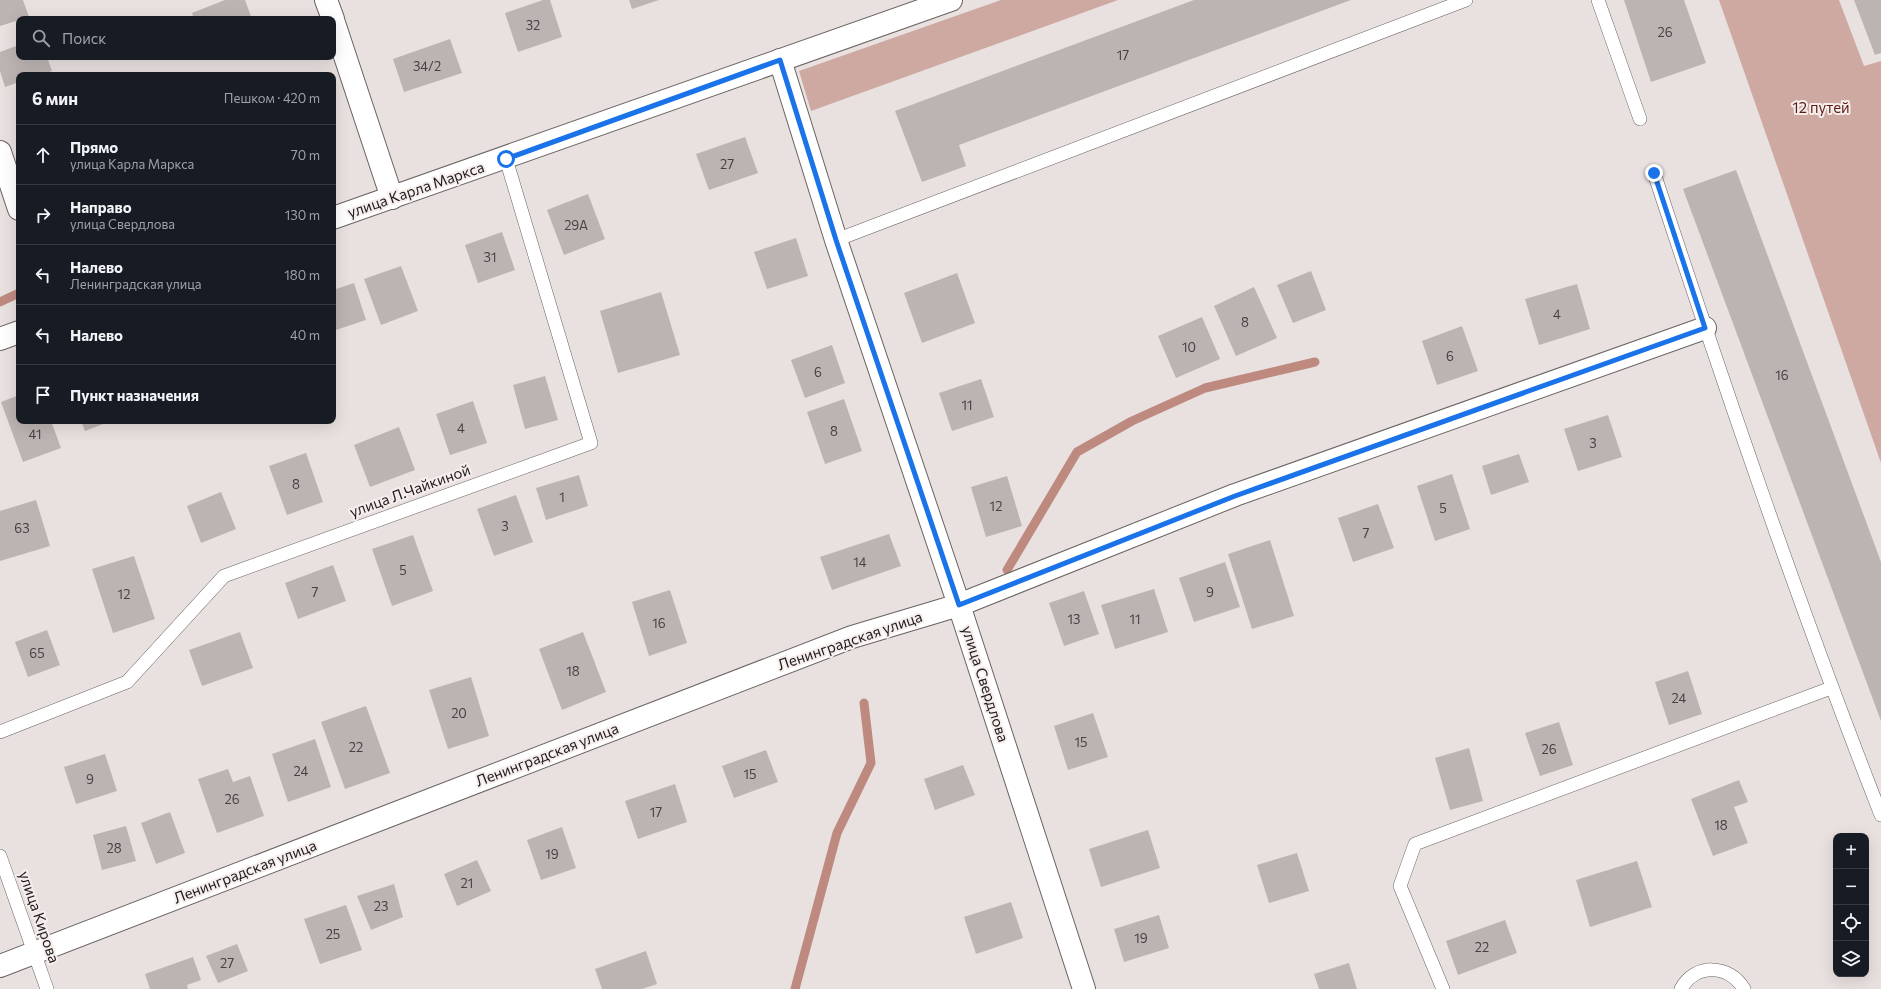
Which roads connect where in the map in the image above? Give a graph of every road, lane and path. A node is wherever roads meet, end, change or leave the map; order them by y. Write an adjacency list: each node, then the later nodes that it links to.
1 (326, 0): 5 (street)
2 (951, 0): 7 (street, улица Карла Маркса)
3 (1466, 0): 15 (lane)
4 (1598, 0): 8 (lane)
5 (332, 16)
6 (336, 28): 12 (street)
7 (780, 60): 10 (street, улица Карла Маркса); 15 (street, улица Свердлова)
8 (1640, 119)
9 (0, 152): 13 (street)
10 (506, 159): 12 (street, улица Карла Маркса); 21 (lane, улица Л.Чайкиной)
11 (1654, 173): 16 (lane)
12 (392, 198): 14 (street, улица Карла Маркса)
13 (16, 200)
14 (336, 217)
15 (836, 240): 19 (street, улица Свердлова)
16 (1705, 328): 19 (street, Ленинградская улица); 20 (lane)
17 (16, 333): 18 (street)
18 (0, 339)
19 (959, 605): 24 (street, Ленинградская улица); 27 (street, улица Свердлова)
20 (1831, 688): 22 (lane); 28 (lane)
21 (0, 732)
22 (1881, 815)
23 (0, 856): 24 (lane, улица Кирова)
24 (34, 954): 25 (street, Ленинградская улица); 26 (lane, улица Кирова)
25 (0, 966)
26 (47, 989)
27 (1084, 989)
28 (1443, 989)
29 (1681, 989): 30 (lane)
30 (1744, 989)

